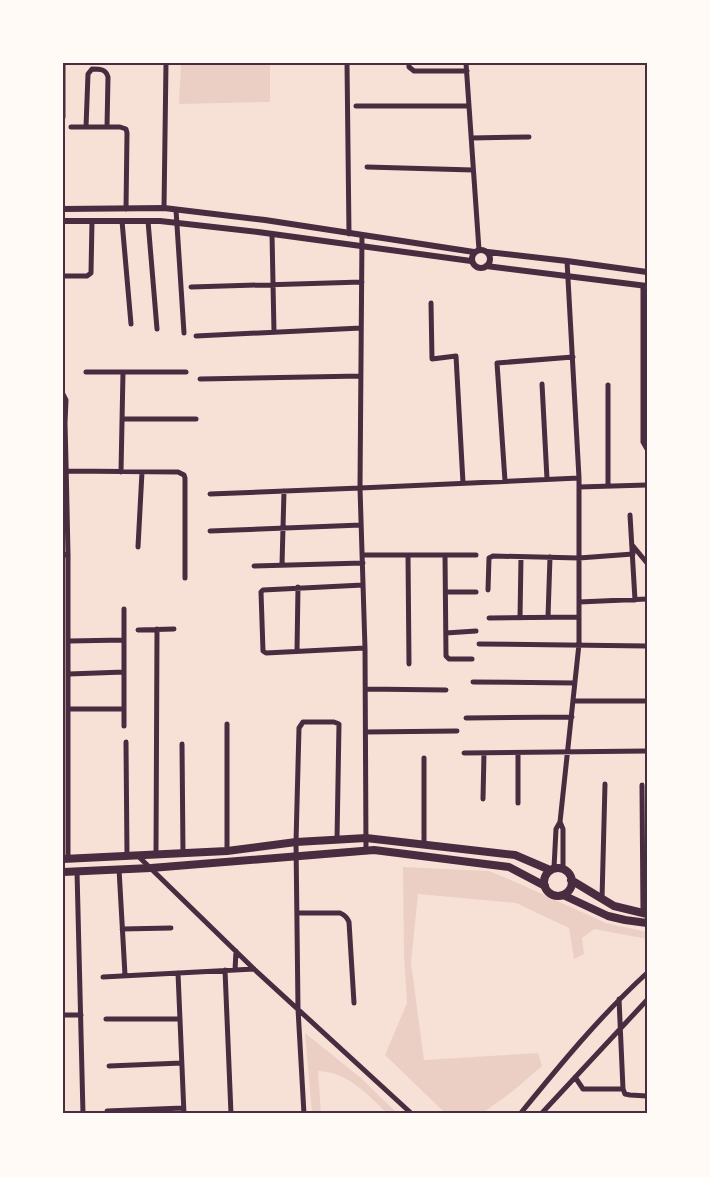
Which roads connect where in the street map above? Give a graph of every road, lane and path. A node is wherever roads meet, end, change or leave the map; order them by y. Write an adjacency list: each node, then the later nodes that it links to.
1 (63, 63): 9 (street)
2 (166, 63): 17 (street)
3 (347, 63): 27 (street)
4 (409, 63): 6 (street)
5 (466, 63): 6 (street)
6 (467, 71): 8 (street)
7 (356, 106): 8 (street)
8 (469, 106): 14 (street)
9 (63, 117)
10 (86, 127): 11 (street); 11 (street); 12 (street)
11 (106, 127): 19 (street)
12 (71, 128)
13 (529, 137): 14 (street)
14 (471, 138): 16 (street)
15 (367, 167): 16 (street)
16 (473, 170): 30 (street)
17 (164, 208): 19 (street); 20 (street)
18 (63, 209): 19 (street)
19 (126, 209)
20 (176, 210): 25 (street); 27 (street)
21 (63, 221): 22 (street)
22 (92, 221): 23 (street); 36 (street)
23 (122, 221): 24 (street); 43 (street)
24 (148, 221): 25 (street); 45 (street)
25 (177, 223): 26 (street); 47 (street)
26 (272, 234): 29 (street); 39 (street)
27 (349, 234): 28 (street)
28 (362, 236): 29 (street); 30 (street)
29 (362, 247): 32 (street); 38 (street)
30 (476, 251): 31 (street); 32 (street)
31 (488, 252): 33 (street); 34 (street)
32 (471, 261): 34 (street)
33 (567, 261): 35 (street); 37 (street)
34 (486, 266): 37 (street)
35 (647, 272)
36 (63, 276)
37 (568, 277): 40 (street); 50 (street)
38 (362, 282): 39 (street); 44 (street)
39 (273, 284): 41 (street); 46 (street)
40 (645, 286): 49 (street)
41 (192, 287)
42 (431, 303): 70 (street)
43 (130, 324)
44 (361, 328): 46 (street); 54 (street)
45 (157, 329)
46 (274, 332): 48 (street)
47 (184, 333)
48 (196, 336)
49 (645, 355): 59 (street)
50 (573, 357): 67 (street); 69 (street)
51 (86, 372): 52 (street)
52 (123, 372): 53 (street); 60 (street)
53 (186, 372)
54 (361, 376): 55 (street); 74 (street)
55 (200, 379)
56 (542, 384): 68 (street)
57 (608, 385): 72 (street)
58 (63, 394): 63 (street)
59 (645, 409): 62 (street)
60 (122, 419): 61 (street); 65 (street)
61 (196, 419)
62 (647, 449)
63 (65, 462): 64 (street)
64 (67, 471): 65 (street); 77 (street)
65 (120, 472): 66 (street)
66 (142, 472): 83 (street); 97 (street)
67 (579, 478): 68 (street); 73 (street)
68 (547, 479): 69 (street)
69 (505, 481): 70 (street)
70 (463, 483): 74 (street)
71 (647, 485): 72 (street)
72 (608, 486): 73 (street)
73 (579, 487): 92 (street)
74 (360, 488): 75 (street); 79 (street)
75 (284, 491): 76 (street); 80 (street)
76 (210, 494)
77 (65, 507): 85 (street)
78 (630, 515): 82 (street)
79 (362, 525): 80 (street); 86 (street)
80 (284, 528): 81 (street); 95 (street)
81 (210, 531)
82 (632, 545): 84 (street); 94 (street)
83 (138, 547)
84 (633, 554): 92 (street); 104 (street)
85 (66, 555): 117 (street)
86 (362, 555): 87 (street); 93 (street)
87 (408, 555): 88 (street); 124 (street)
88 (445, 555): 89 (street); 101 (street)
89 (476, 555)
90 (521, 557): 91 (street); 100 (street); 110 (street)
91 (550, 557): 92 (street); 107 (street)
92 (579, 558): 105 (street)
93 (363, 563): 95 (street); 98 (street)
94 (647, 563)
95 (282, 565): 96 (street)
96 (254, 566)
97 (185, 578)
98 (363, 585): 99 (street); 121 (street)
99 (298, 588): 122 (street); 122 (street)
100 (488, 590)
101 (446, 592): 102 (street); 115 (street)
102 (476, 592)
103 (647, 599): 104 (street)
104 (635, 600): 105 (street)
105 (579, 602): 108 (street)
106 (124, 609): 116 (street)
107 (548, 617): 108 (street); 110 (street)
108 (579, 617): 119 (street)
109 (489, 618): 110 (street)
110 (520, 618)
111 (174, 628): 112 (street)
112 (157, 629): 113 (street); 160 (street)
113 (138, 630)
114 (476, 631): 115 (street)
115 (446, 633): 123 (street)
116 (124, 640): 117 (street); 125 (street)
117 (69, 641): 126 (street)
118 (479, 644): 119 (street)
119 (579, 644): 120 (street); 128 (street)
120 (647, 646)
121 (365, 648): 122 (street); 129 (street)
122 (297, 651)
123 (472, 659)
124 (409, 664)
125 (124, 672): 126 (street); 134 (street)
126 (69, 674): 133 (street)
127 (473, 682): 128 (street)
128 (576, 682): 131 (street)
129 (366, 689): 130 (street); 140 (street)
130 (446, 690)
131 (574, 701): 132 (street); 135 (street)
132 (647, 701)
133 (69, 709): 134 (street); 164 (street)
134 (124, 709): 138 (street)
135 (572, 717): 136 (street); 144 (street)
136 (466, 718)
137 (227, 724): 158 (street)
138 (124, 726)
139 (457, 730): 140 (street)
140 (366, 732): 153 (street)
141 (126, 742): 163 (street)
142 (182, 744): 159 (street)
143 (647, 750): 144 (street)
144 (568, 752): 147 (street); 167 (street)
145 (464, 753): 146 (street)
146 (484, 753): 147 (street); 151 (street)
147 (518, 753): 152 (street)
148 (424, 758): 156 (street)
149 (605, 784): 173 (street)
150 (642, 785): 175 (street)
151 (483, 800)
152 (518, 803)
153 (366, 838): 154 (main road); 156 (main road); 157 (street)
154 (337, 840): 155 (main road); 155 (street)
155 (296, 842): 158 (main road); 162 (street)
156 (424, 844): 167 (main road)
157 (366, 850): 162 (main road); 171 (main road)
158 (227, 851): 159 (main road)
159 (183, 853): 160 (main road)
160 (156, 854): 161 (main road)
161 (138, 855): 163 (main road); 165 (street)
162 (296, 856): 165 (main road); 174 (street)
163 (127, 857): 164 (main road)
164 (66, 859)
165 (151, 868): 166 (main road); 179 (street)
166 (119, 869): 168 (main road); 178 (street)
167 (556, 869): 170 (main road); 171 (main road)
168 (77, 871): 169 (main road); 192 (street)
169 (63, 872)
170 (572, 880): 172 (main road); 173 (main road)
171 (545, 886): 172 (main road)
172 (563, 895): 176 (main road)
173 (602, 899): 175 (main road)
174 (297, 913): 189 (street); 190 (street)
175 (645, 914)
176 (647, 924)
177 (171, 928): 178 (street)
178 (122, 929): 185 (street)
179 (236, 951): 180 (street); 182 (street)
180 (254, 969): 182 (street); 190 (street)
181 (225, 970): 182 (street); 183 (street); 204 (street)
182 (235, 970)
183 (178, 973): 185 (street); 194 (street)
184 (647, 974): 187 (street)
185 (125, 975): 186 (street)
186 (103, 977)
187 (619, 999): 195 (street); 207 (street)
188 (647, 1000): 195 (street)
189 (354, 1003)
190 (298, 1009): 205 (street); 206 (street)
191 (63, 1015): 192 (street)
192 (81, 1015): 203 (street)
193 (106, 1019): 194 (street)
194 (180, 1019): 196 (street)
195 (620, 1028): 198 (street); 199 (street)
196 (182, 1063): 197 (street); 202 (street)
197 (109, 1066)
198 (575, 1077): 199 (street); 208 (street)
199 (623, 1089): 200 (street)
200 (647, 1096)
201 (107, 1111): 202 (street)
202 (184, 1111)
203 (83, 1114)
204 (231, 1114)
205 (304, 1114)
206 (412, 1114)
207 (520, 1114)
208 (541, 1114)

